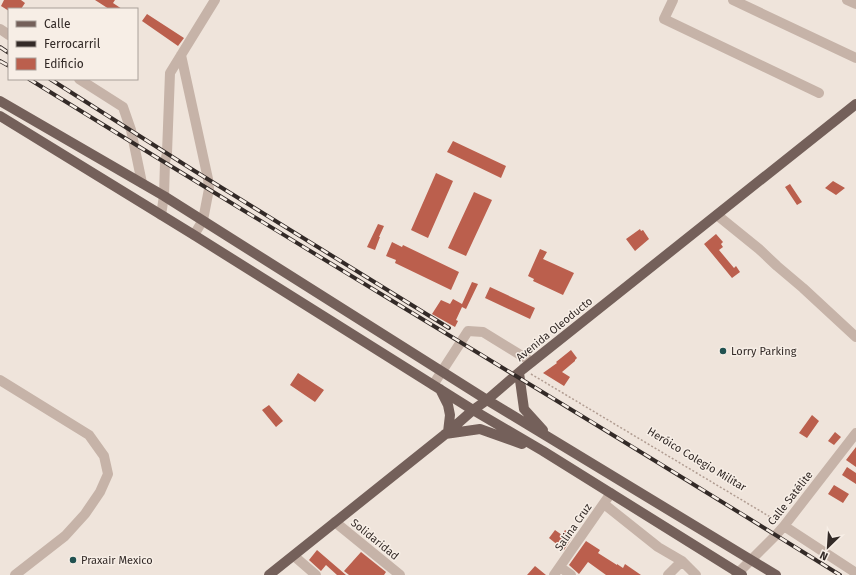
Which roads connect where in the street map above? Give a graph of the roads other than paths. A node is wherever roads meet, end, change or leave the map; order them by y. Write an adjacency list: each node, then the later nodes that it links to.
1 (215, 0): 6 (street)
2 (673, 0): 9 (street)
3 (734, 0): 7 (street)
4 (847, 0): 5 (street)
5 (856, 4)
6 (181, 55): 14 (street); 17 (street)
7 (856, 58)
8 (81, 80): 13 (street)
9 (819, 93)
10 (0, 101): 13 (main road)
11 (854, 108): 16 (main road, Avenida Oleoducto)
12 (0, 116): 15 (main road)
13 (142, 184): 14 (main road)
14 (164, 196): 15 (street); 17 (main road)
15 (161, 215): 18 (main road)
16 (717, 215): 19 (street); 20 (main road, Avenida Oleoducto)
17 (203, 220): 18 (street); 22 (main road)
18 (194, 235): 24 (main road)
19 (856, 337)
20 (532, 362): 21 (main road, Avenida Oleoducto); 22 (street)
21 (521, 371): 25 (main road, Avenida Oleoducto); 29 (main road)
22 (442, 372): 24 (street); 25 (main road)
23 (0, 380): 43 (street)
24 (437, 387): 26 (main road); 27 (main road)
25 (487, 400): 26 (main road, Avenida Oleoducto); 29 (main road)
26 (473, 410): 27 (main road, Avenida Oleoducto); 30 (main road)
27 (446, 433): 30 (main road); 35 (main road, Avenida Oleoducto)
28 (856, 433): 36 (street, Calle Satélite)
29 (551, 439): 31 (main road)
30 (543, 451): 32 (main road)
31 (589, 461): 32 (main road); 38 (main road)
32 (580, 474): 33 (main road)
33 (611, 493): 34 (street, Salina Cruz); 42 (main road)
34 (604, 504): 39 (street); 40 (street, Salina Cruz)
35 (336, 522): 37 (main road, Avenida Oleoducto); 46 (street, Solidaridad)
36 (784, 526): 38 (street, Calle Satélite); 41 (street)
37 (294, 556): 44 (main road, Avenida Oleoducto); 45 (street)
38 (751, 559): 42 (street, Calle Satélite); 50 (main road)
39 (682, 561): 48 (street); 49 (street)
40 (557, 571): 47 (street)
41 (856, 573)
42 (738, 574)
43 (15, 575)
44 (270, 575)
45 (316, 575)
46 (400, 575)
47 (571, 575)
48 (668, 575)
49 (696, 575)
50 (776, 575)

